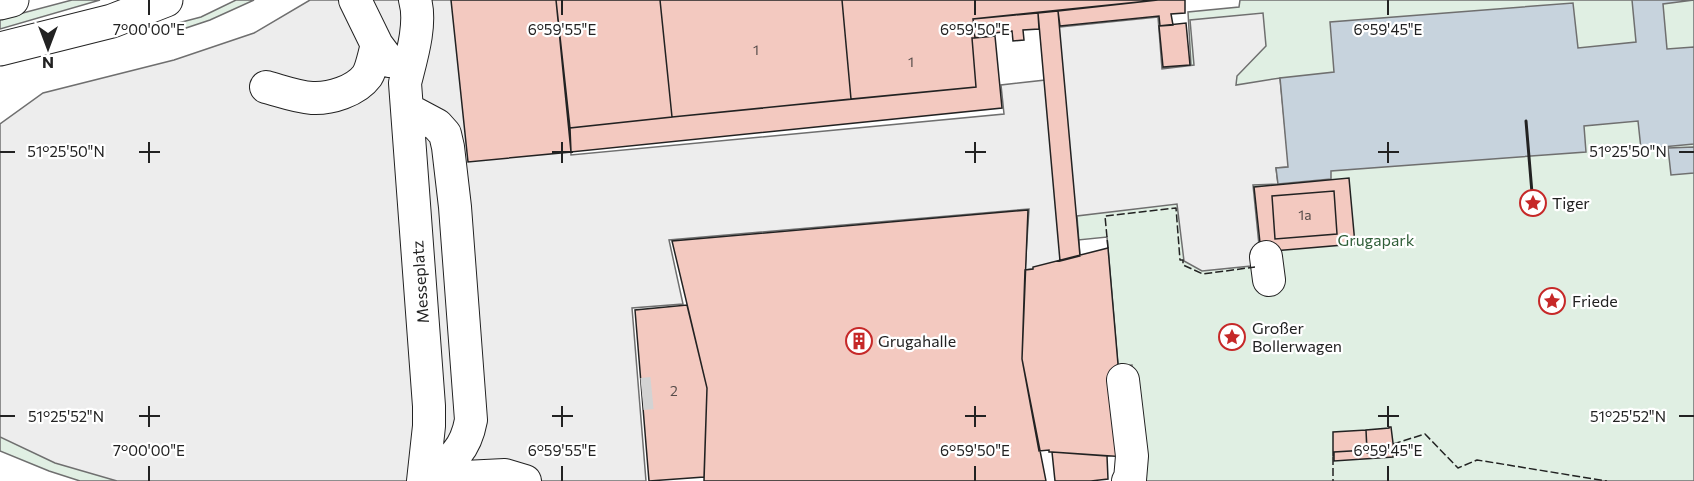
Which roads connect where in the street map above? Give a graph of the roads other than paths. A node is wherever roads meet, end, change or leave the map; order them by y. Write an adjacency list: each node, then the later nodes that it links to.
1 (12, 0): 5 (main road)
2 (166, 0): 7 (main road)
3 (355, 0): 6 (street)
4 (415, 0): 9 (street, Messeplatz)
5 (0, 3)
6 (377, 45): 8 (street); 9 (street)
7 (0, 49)
8 (266, 87)
9 (412, 103): 11 (street, Messeplatz); 11 (street)
10 (1123, 380): 13 (street)
11 (432, 474): 12 (street)
12 (525, 481)
13 (1128, 481)

